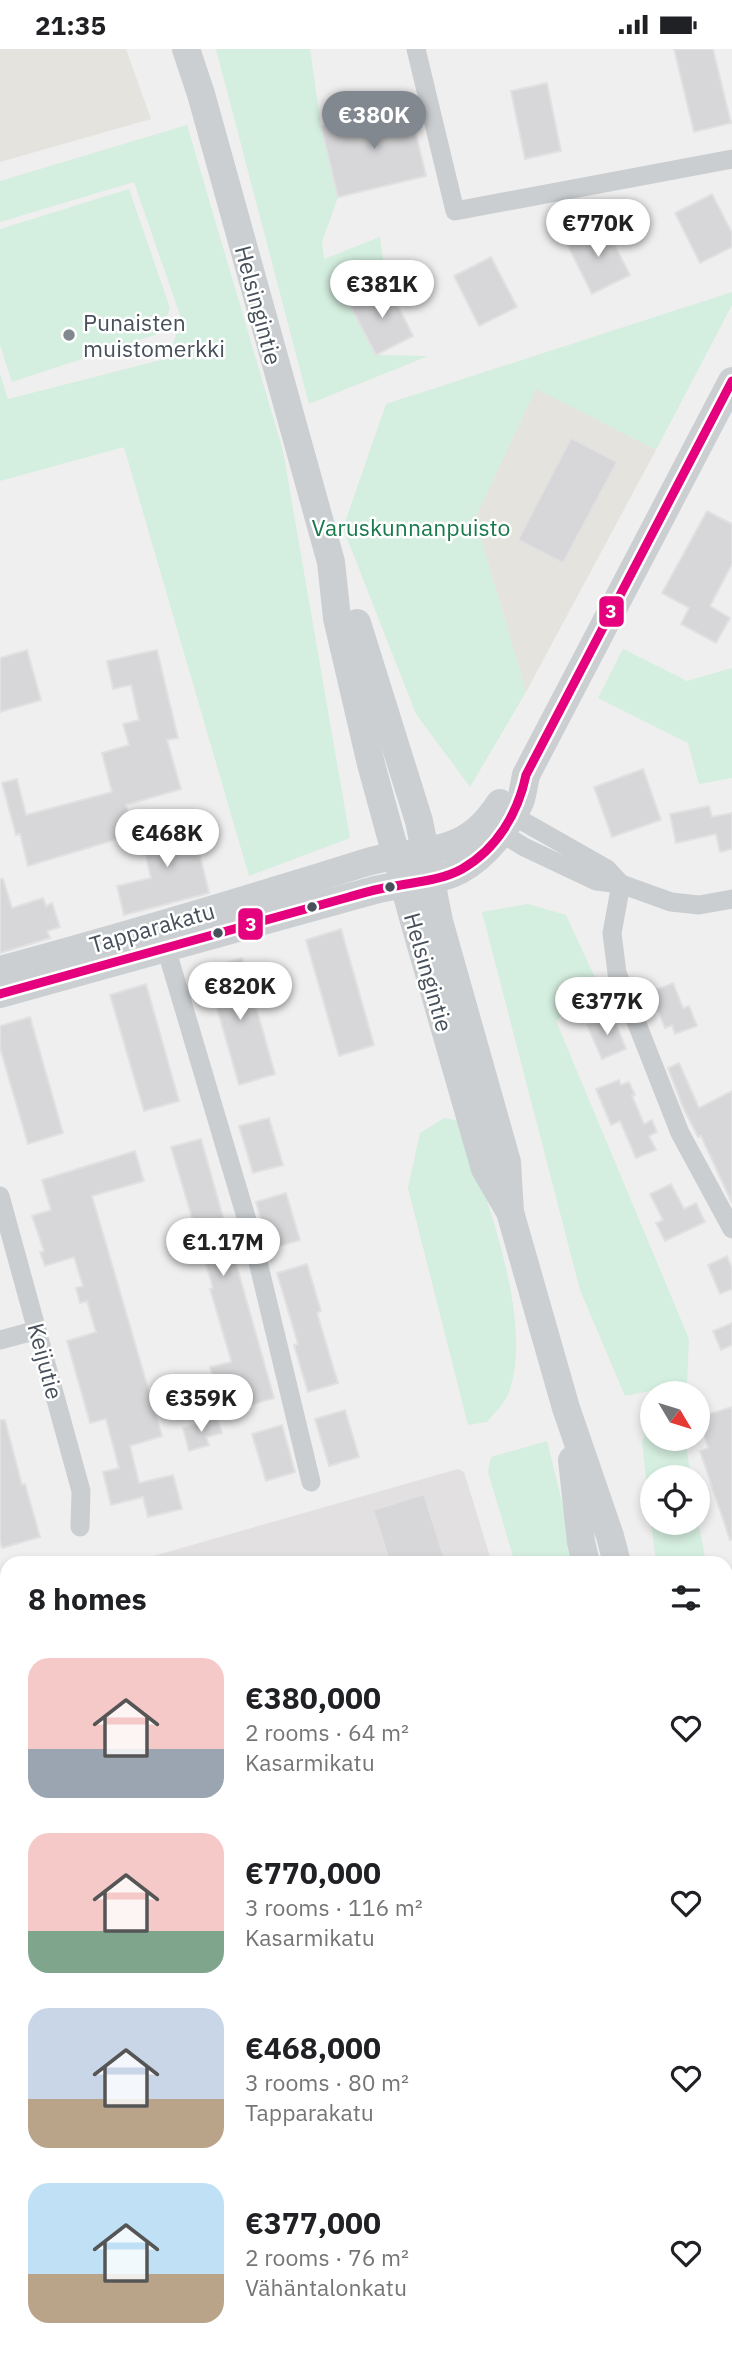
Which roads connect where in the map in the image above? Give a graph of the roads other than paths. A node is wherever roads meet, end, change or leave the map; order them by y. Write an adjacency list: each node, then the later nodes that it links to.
1 (186, 49): 5 (main road, Helsingintie)
2 (416, 49): 3 (street)
3 (732, 159)
4 (732, 381): 6 (main road)
5 (331, 562): 7 (main road, Helsingintie); 8 (main road, Helsingintie)
6 (501, 820): 7 (main road, Tapparakatu); 9 (main road, Tapparakatu); 10 (street)
7 (425, 852): 8 (main road, Tapparakatu); 9 (main road, Helsingintie)
8 (396, 854): 9 (main road, Helsingintie); 12 (main road, Tapparakatu)
9 (417, 881): 12 (main road, Tapparakatu); 19 (main road, Helsingintie)
10 (621, 884): 11 (street); 16 (street)
11 (732, 899)
12 (162, 937): 13 (main road, Tapparakatu); 14 (main road, Tapparakatu); 20 (street)
13 (0, 970)
14 (0, 994)
15 (0, 1196): 17 (street, Keijutie)
16 (732, 1229)
17 (37, 1330): 18 (street); 21 (street, Keijutie)
18 (0, 1340)
19 (566, 1408): 22 (main road, Helsingintie); 23 (main road, Helsingintie)
20 (311, 1482)
21 (80, 1527)
22 (584, 1556)
23 (615, 1556)

